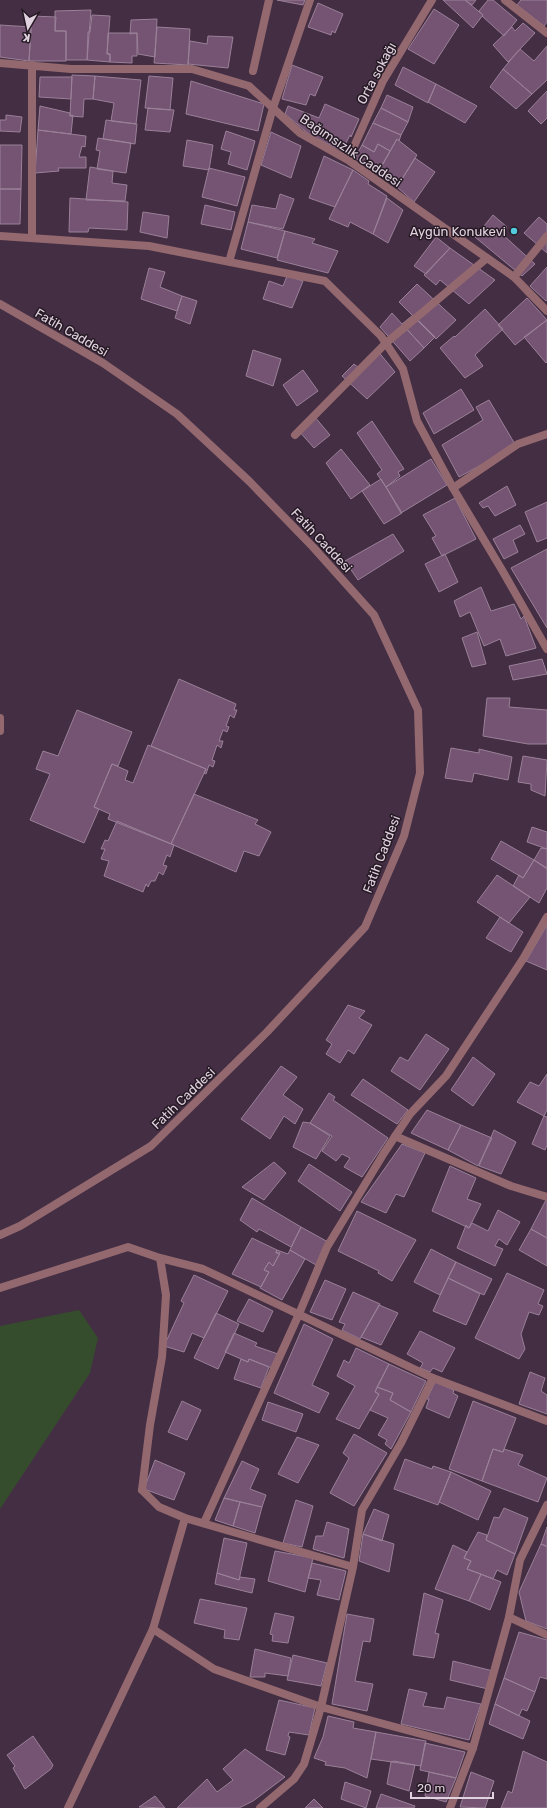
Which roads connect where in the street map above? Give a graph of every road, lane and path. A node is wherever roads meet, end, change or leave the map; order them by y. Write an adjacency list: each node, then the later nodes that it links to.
1 (269, 0): 8 (street)
2 (310, 0): 9 (street)
3 (432, 0): 10 (street, Orta sokağı)
4 (505, 0): 5 (street)
5 (547, 33)
6 (0, 63): 7 (street, Bağımsızlık Caddesi)
7 (32, 65): 9 (street, Bağımsızlık Caddesi); 13 (street)
8 (253, 71)
9 (273, 108): 10 (street, Bağımsızlık Caddesi); 15 (street)
10 (348, 160): 14 (street, Bağımsızlık Caddesi)
11 (0, 236): 13 (street)
12 (547, 236): 16 (street)
13 (32, 238): 15 (street)
14 (487, 258): 16 (street, Bağımsızlık Caddesi); 19 (street)
15 (229, 262): 19 (street)
16 (514, 277): 18 (street, Bağımsızlık Caddesi)
17 (0, 304): 29 (street, Fatih Caddesi)
18 (547, 311)
19 (386, 343): 20 (street); 22 (street)
20 (295, 434)
21 (547, 434): 22 (street)
22 (453, 488): 23 (street)
23 (547, 649)
24 (0, 718): 25 (street)
25 (0, 731)
26 (547, 917): 27 (street)
27 (395, 1136): 28 (street); 32 (street)
28 (547, 1197)
29 (0, 1235)
30 (160, 1258): 31 (street); 32 (street); 36 (street)
31 (0, 1288)
32 (299, 1314): 33 (street); 37 (street)
33 (433, 1378): 34 (street); 38 (street)
34 (547, 1421)
35 (547, 1505): 39 (street)
36 (185, 1518): 37 (street); 40 (street)
37 (204, 1523): 38 (street)
38 (353, 1567): 42 (street)
39 (509, 1617): 41 (street); 43 (street)
40 (153, 1629): 42 (street); 44 (street)
41 (547, 1635)
42 (321, 1707): 43 (street); 45 (street)
43 (473, 1748): 46 (street)
44 (68, 1808)
45 (260, 1808)
46 (450, 1808)

